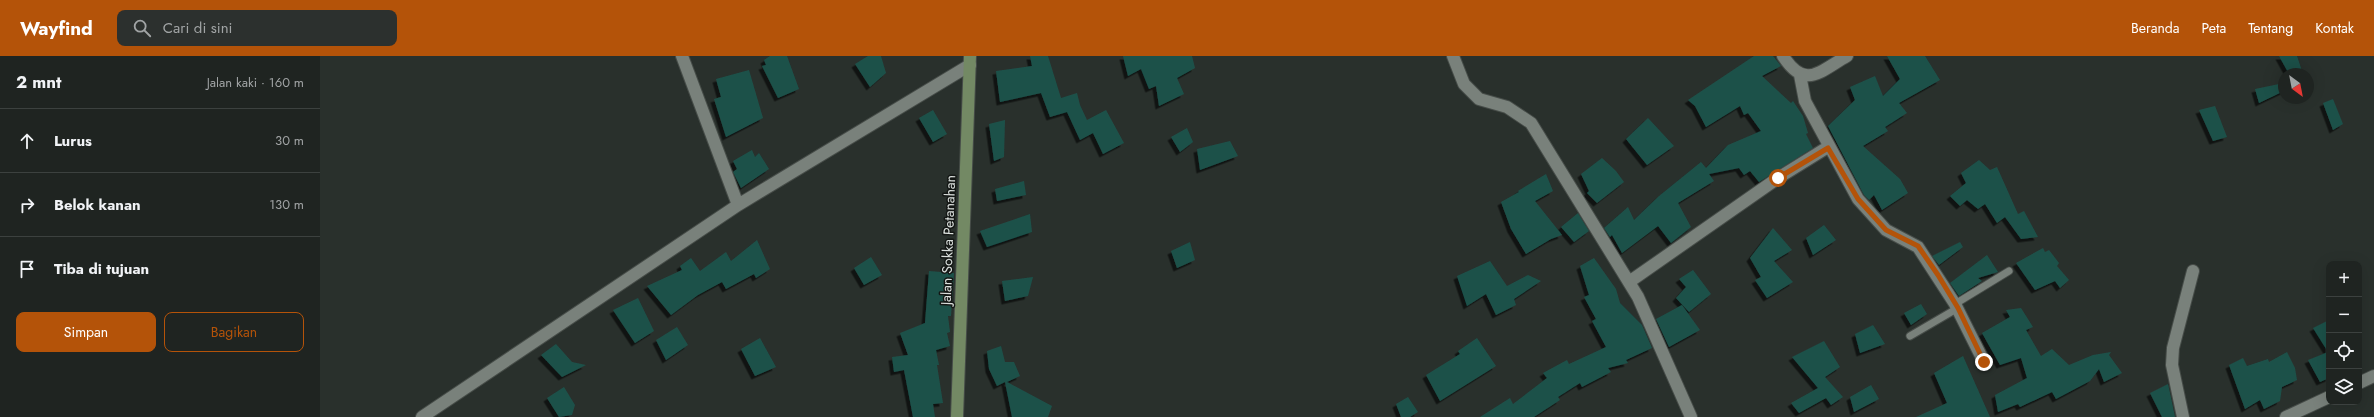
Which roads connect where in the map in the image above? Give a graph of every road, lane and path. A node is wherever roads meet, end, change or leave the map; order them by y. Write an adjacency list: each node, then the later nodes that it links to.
1 (682, 56): 8 (street)
2 (1453, 56): 11 (street)
3 (1783, 56): 6 (street)
4 (1847, 56): 6 (street)
5 (970, 60): 8 (street); 19 (main road, Jalan Sokka Petanahan)
6 (1800, 75): 7 (street)
7 (1828, 148): 11 (street); 12 (street)
8 (738, 205): 18 (street)
9 (2010, 271): 12 (lane)
10 (2193, 271): 21 (street)
11 (1629, 282): 20 (street)
12 (1956, 306): 13 (lane); 14 (street)
13 (1910, 336)
14 (1984, 362)
15 (2374, 376): 16 (street)
16 (2362, 382)
17 (2326, 398): 22 (street)
18 (422, 417)
19 (957, 417)
20 (1691, 417)
21 (2183, 417)
22 (2286, 417)

